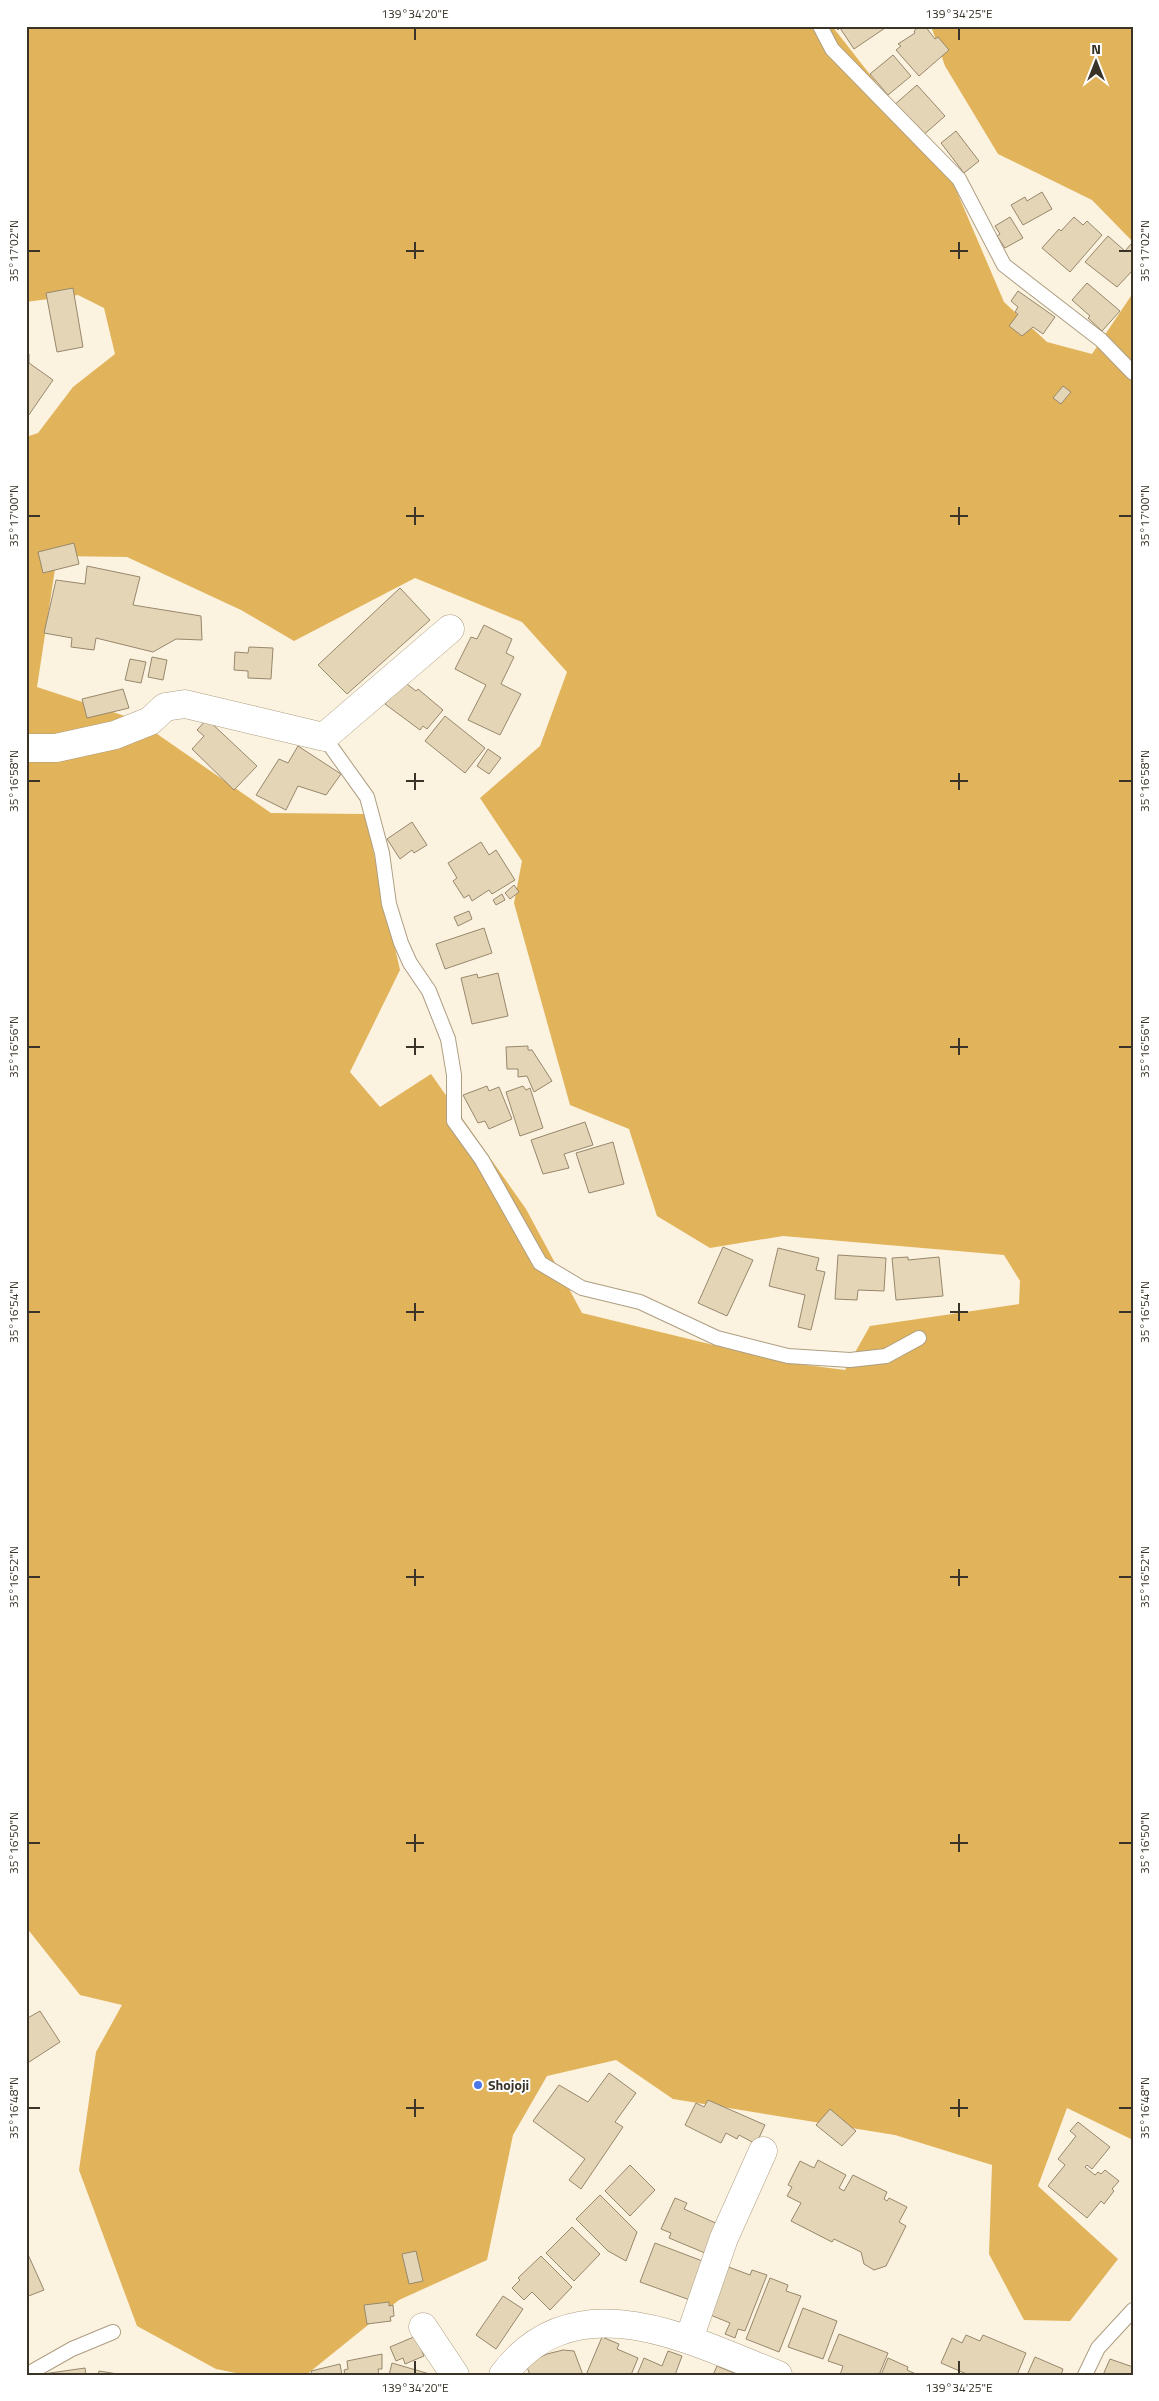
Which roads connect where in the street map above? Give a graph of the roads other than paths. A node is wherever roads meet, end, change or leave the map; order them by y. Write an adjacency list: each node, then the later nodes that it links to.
1 (820, 26): 2 (lane)
2 (1133, 373)
3 (450, 629): 4 (street)
4 (324, 737): 5 (street); 6 (lane)
5 (26, 748)
6 (919, 1338)
7 (763, 2151): 11 (street)
8 (1133, 2310): 16 (lane)
9 (423, 2327): 13 (street)
10 (113, 2332): 12 (lane)
11 (689, 2339): 14 (street); 15 (street)
12 (26, 2375)
13 (455, 2375)
14 (503, 2375)
15 (778, 2375)
16 (1085, 2375)

